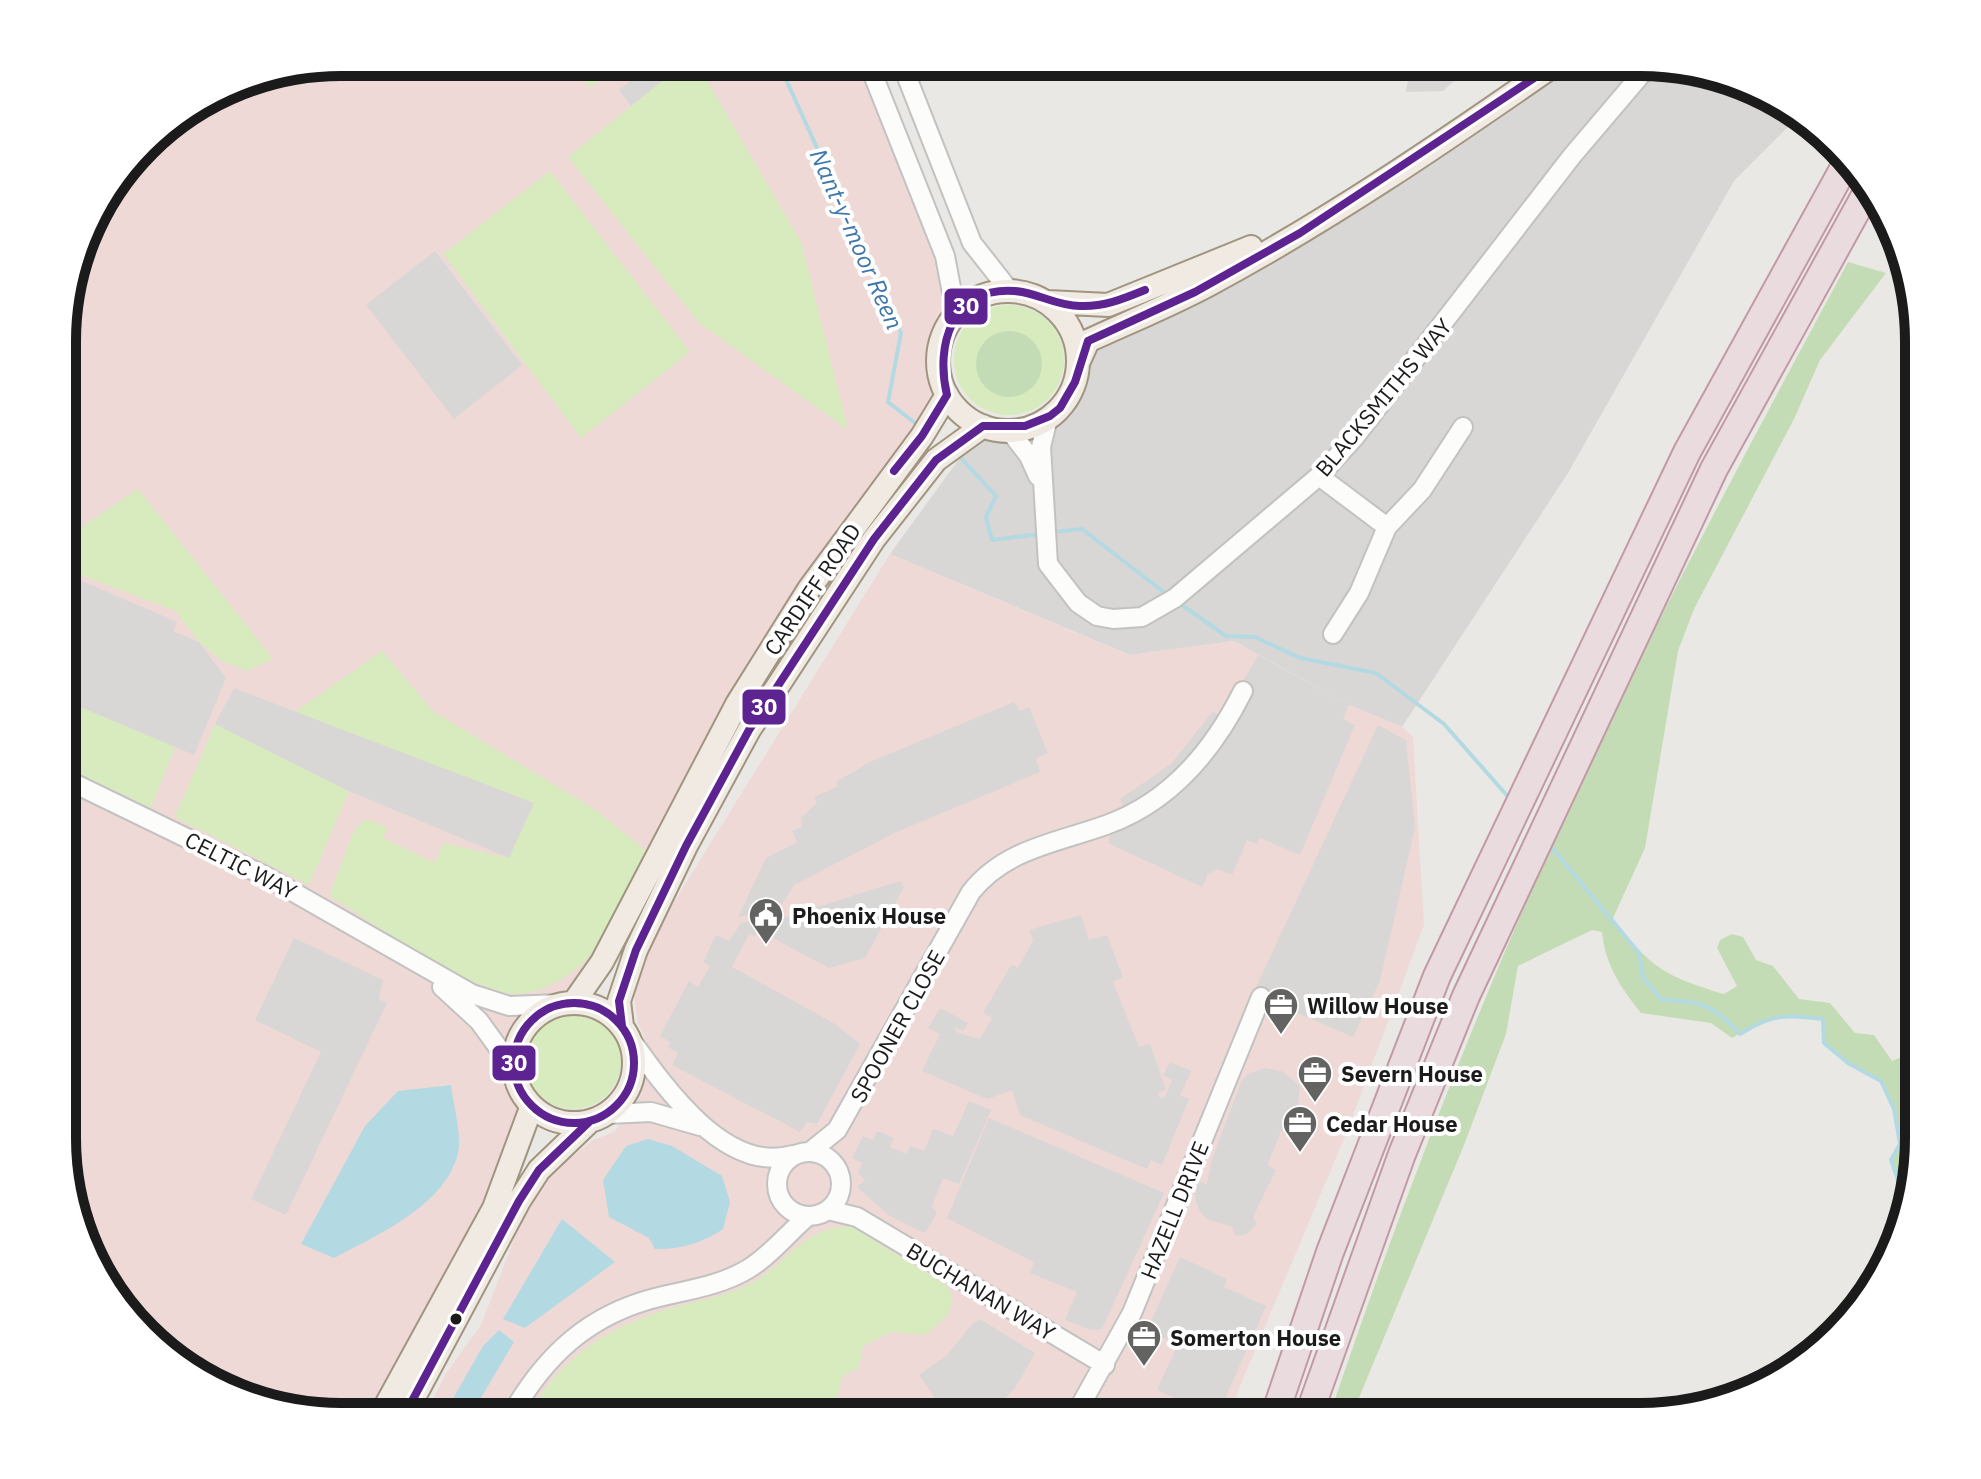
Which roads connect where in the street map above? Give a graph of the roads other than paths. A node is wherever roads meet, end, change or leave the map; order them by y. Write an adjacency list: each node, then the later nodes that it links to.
1 (874, 76): 10 (street)
2 (907, 76): 8 (street)
3 (1537, 77): 7 (main road)
4 (1639, 77): 17 (street, BLACKSMITHS WAY)
5 (1842, 171): 47 (highway)
6 (1863, 199): 48 (highway)
7 (1316, 222): 9 (main road); 11 (main road)
8 (1009, 290): 9 (main road); 10 (main road)
9 (1048, 302): 11 (main road)
10 (956, 314): 12 (main road)
11 (1079, 361): 13 (main road)
12 (947, 395): 14 (main road); 25 (main road, CARDIFF ROAD)
13 (1048, 418): 16 (main road); 18 (street, BLACKSMITHS WAY)
14 (983, 426): 16 (main road); 26 (main road, CARDIFF ROAD)
15 (1463, 427): 19 (street)
16 (1010, 431): 18 (street, BLACKSMITHS WAY)
17 (1319, 476): 18 (street, BLACKSMITHS WAY); 19 (street)
18 (1043, 486)
19 (1387, 527): 20 (street)
20 (1333, 634)
21 (1243, 691): 31 (street, SPOONER CLOSE)
22 (77, 785): 23 (street, CELTIC WAY)
23 (412, 962): 25 (street, CELTIC WAY); 27 (street, CELTIC WAY)
24 (1261, 997): 42 (street, HAZELL DRIVE)
25 (567, 1003): 26 (main road); 27 (main road, CARDIFF ROAD)
26 (625, 1031): 29 (main road, CARDIFF ROAD); 30 (street)
27 (513, 1068): 28 (main road)
28 (531, 1108): 29 (main road); 43 (main road)
29 (598, 1118): 30 (street); 44 (main road, CARDIFF ROAD)
30 (703, 1126): 33 (street)
31 (837, 1130): 32 (street, SPOONER CLOSE); 34 (street, SPOONER CLOSE)
32 (802, 1153): 33 (street); 34 (street); 35 (street)
33 (755, 1158): 35 (street)
34 (833, 1162): 36 (street)
35 (776, 1181): 37 (street)
36 (842, 1181): 38 (street); 40 (street)
37 (785, 1206): 39 (street); 41 (street)
38 (828, 1210): 39 (street); 40 (street, BUCHANAN WAY)
39 (808, 1216): 41 (street)
40 (857, 1217): 42 (street, BUCHANAN WAY)
41 (772, 1249): 45 (street)
42 (1105, 1365): 46 (street, HAZELL DRIVE)
43 (388, 1402)
44 (411, 1402)
45 (519, 1402)
46 (1083, 1403)
47 (1279, 1403)
48 (1313, 1403)

